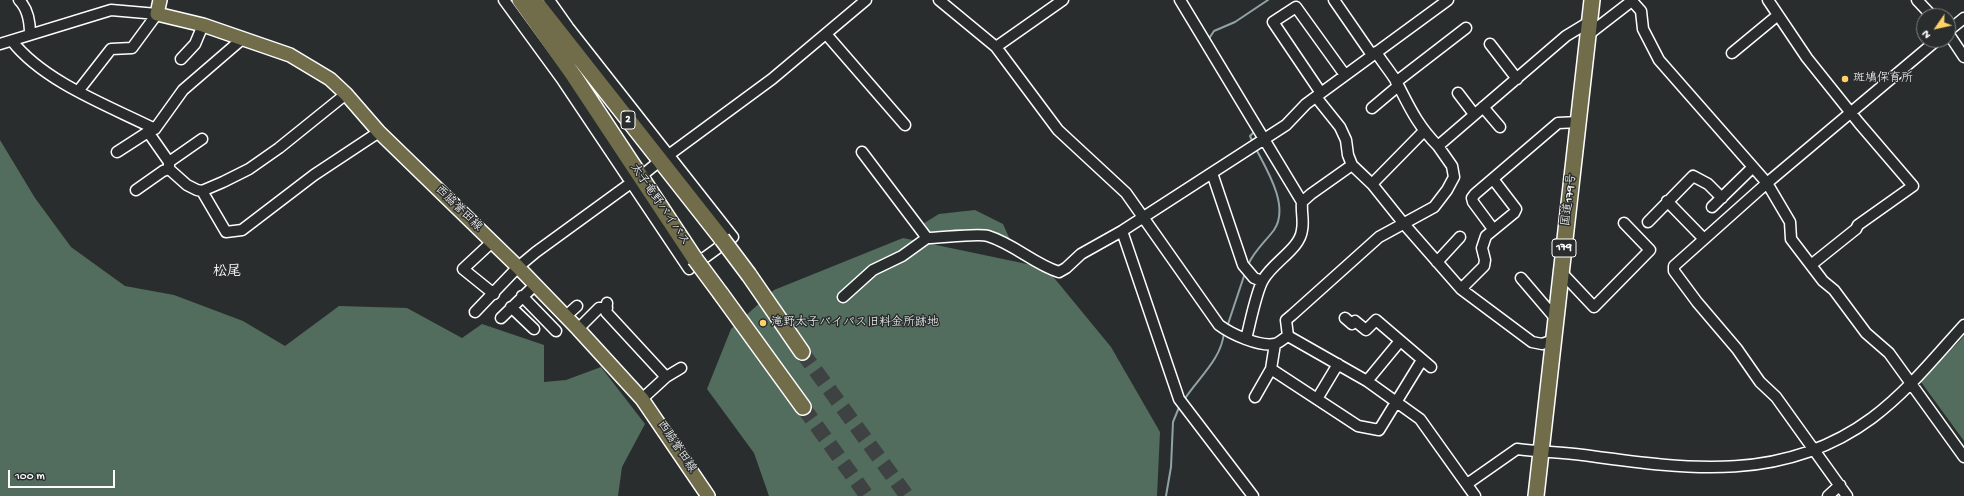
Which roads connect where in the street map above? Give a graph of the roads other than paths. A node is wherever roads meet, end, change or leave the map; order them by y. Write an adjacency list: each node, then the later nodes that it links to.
1 (19, 0): 26 (street)
2 (160, 0): 19 (main road)
3 (504, 0): 70 (street)
4 (511, 0): 40 (highway)
5 (520, 0): 40 (highway, 太子竜野バイパス / 2)
6 (534, 0): 115 (highway, 太子竜野バイパス / 2, bridge)
7 (549, 0): 62 (street)
8 (866, 0): 27 (street)
9 (940, 0): 33 (street)
10 (1063, 0): 33 (street)
11 (1180, 0): 58 (street)
12 (1334, 0): 36 (street)
13 (1448, 0): 36 (street)
14 (1592, 0): 25 (highway, 国道179号 / 179)
15 (1632, 0): 25 (street); 66 (street)
16 (1768, 0): 20 (street)
17 (1917, 0): 18 (street)
18 (1924, 8)
19 (157, 14): 22 (main road, 西脇誉田線); 26 (street); 43 (street)
20 (1778, 15): 35 (street); 49 (street)
21 (1964, 18): 23 (street)
22 (203, 25): 28 (main road, 西脇誉田線); 38 (street)
23 (1956, 25)
24 (1466, 28): 42 (street)
25 (1589, 28): 41 (street); 51 (highway, 国道179号 / 179)
26 (30, 34): 29 (street)
27 (826, 34): 52 (street); 62 (street)
28 (241, 40): 45 (main road, 西脇誉田線); 54 (street)
29 (12, 41): 30 (street); 43 (street)
30 (0, 44)
31 (1490, 44): 41 (street)
32 (1956, 44): 37 (street)
33 (996, 47): 79 (street)
34 (1928, 48): 49 (street)
35 (1732, 53)
36 (1374, 54): 39 (street); 42 (street)
37 (1964, 57)
38 (181, 59)
39 (1345, 75): 46 (street); 46 (street)
40 (574, 76): 128 (highway, 太子竜野バイパス / 2, bridge)
41 (1517, 79): 47 (street)
42 (1397, 84): 48 (street); 56 (street)
43 (79, 90): 54 (street)
44 (1458, 93): 50 (street)
45 (346, 94): 55 (main road, 西脇誉田線); 74 (street)
46 (1319, 95): 58 (street); 65 (street)
47 (1483, 107): 50 (street); 53 (street)
48 (1372, 108)
49 (1851, 113): 71 (street); 90 (street)
50 (1474, 114): 59 (street)
51 (1579, 122): 69 (street); 92 (highway, 国道179号 / 179)
52 (904, 125)
53 (1500, 127)
54 (152, 130): 60 (street); 64 (street)
55 (379, 132): 74 (street); 88 (main road, 西脇誉田線)
56 (1424, 132): 59 (street); 72 (street)
57 (202, 138): 64 (street)
58 (1264, 139): 68 (street); 77 (street)
59 (1438, 146): 82 (street)
60 (117, 152)
61 (862, 152): 85 (street)
62 (667, 156): 70 (street)
63 (656, 164): 67 (street)
64 (169, 165): 73 (street); 74 (street)
65 (1352, 165): 72 (street); 77 (street)
66 (1753, 167): 71 (street); 75 (street)
67 (645, 173)
68 (1212, 173): 79 (street); 94 (street)
69 (1492, 179): 83 (street); 83 (street)
70 (633, 182): 91 (street)
71 (1767, 183): 87 (street); 90 (street)
72 (1372, 184): 82 (street)
73 (136, 190)
74 (202, 191)
75 (1722, 198): 76 (street); 78 (street)
76 (1667, 201): 80 (street); 87 (street)
77 (1302, 202): 94 (street)
78 (1712, 206)
79 (1143, 217): 84 (street); 111 (street)
80 (1648, 222)
81 (1624, 223): 92 (street)
82 (1404, 224): 89 (street); 110 (street)
83 (1493, 229): 96 (street)
84 (1122, 231): 85 (street); 135 (street)
85 (927, 238): 99 (street)
86 (1460, 238): 89 (street)
87 (1704, 239): 129 (street)
88 (492, 242): 91 (main road, 西脇誉田線); 97 (street)
89 (1437, 262): 96 (street)
90 (1810, 265): 123 (street)
91 (518, 267): 95 (main road, 西脇誉田線); 97 (street)
92 (1561, 272): 106 (highway, 国道179号 / 179)
93 (1520, 278): 106 (street)
94 (1262, 281): 111 (street)
95 (535, 285): 98 (street); 103 (main road, 西脇誉田線)
96 (1461, 288): 112 (street)
97 (494, 294): 102 (street)
98 (522, 296): 101 (street); 103 (street)
99 (843, 297)
100 (577, 306): 103 (street)
101 (511, 307): 104 (street); 108 (street)
102 (476, 312)
103 (567, 317): 109 (main road, 西脇誉田線)
104 (501, 318)
105 (1345, 318): 113 (street)
106 (1556, 319): 112 (highway, 国道179号 / 179)
107 (1964, 325): 123 (street)
108 (534, 329)
109 (578, 329): 121 (street); 125 (main road, 西脇誉田線)
110 (1288, 336): 114 (street); 117 (street)
111 (1246, 339): 114 (street)
112 (1554, 340): 130 (highway, 国道179号 / 179)
113 (1400, 341): 116 (street); 122 (street)
114 (1275, 344): 120 (street)
115 (802, 352)
116 (1422, 360): 118 (street); 127 (street)
117 (1338, 364): 122 (street); 126 (street)
118 (1431, 367)
119 (681, 368): 121 (street)
120 (1271, 369): 124 (street); 126 (street)
121 (666, 377): 125 (street)
122 (1367, 381): 127 (street)
123 (1910, 383): 129 (street); 131 (street)
124 (1255, 397)
125 (642, 399): 134 (main road, 西脇誉田線)
126 (1317, 399): 127 (street)
127 (1397, 401): 132 (street)
128 (803, 407)
129 (1812, 450): 130 (street); 133 (street)
130 (1540, 452): 132 (street); 137 (highway, 国道179号 / 179)
131 (1964, 457)
132 (1467, 484): 136 (street)
133 (1840, 485): 138 (street); 139 (street)
134 (708, 496)
135 (1253, 496)
136 (1475, 496)
137 (1535, 496)
138 (1828, 496)
139 (1847, 496)

